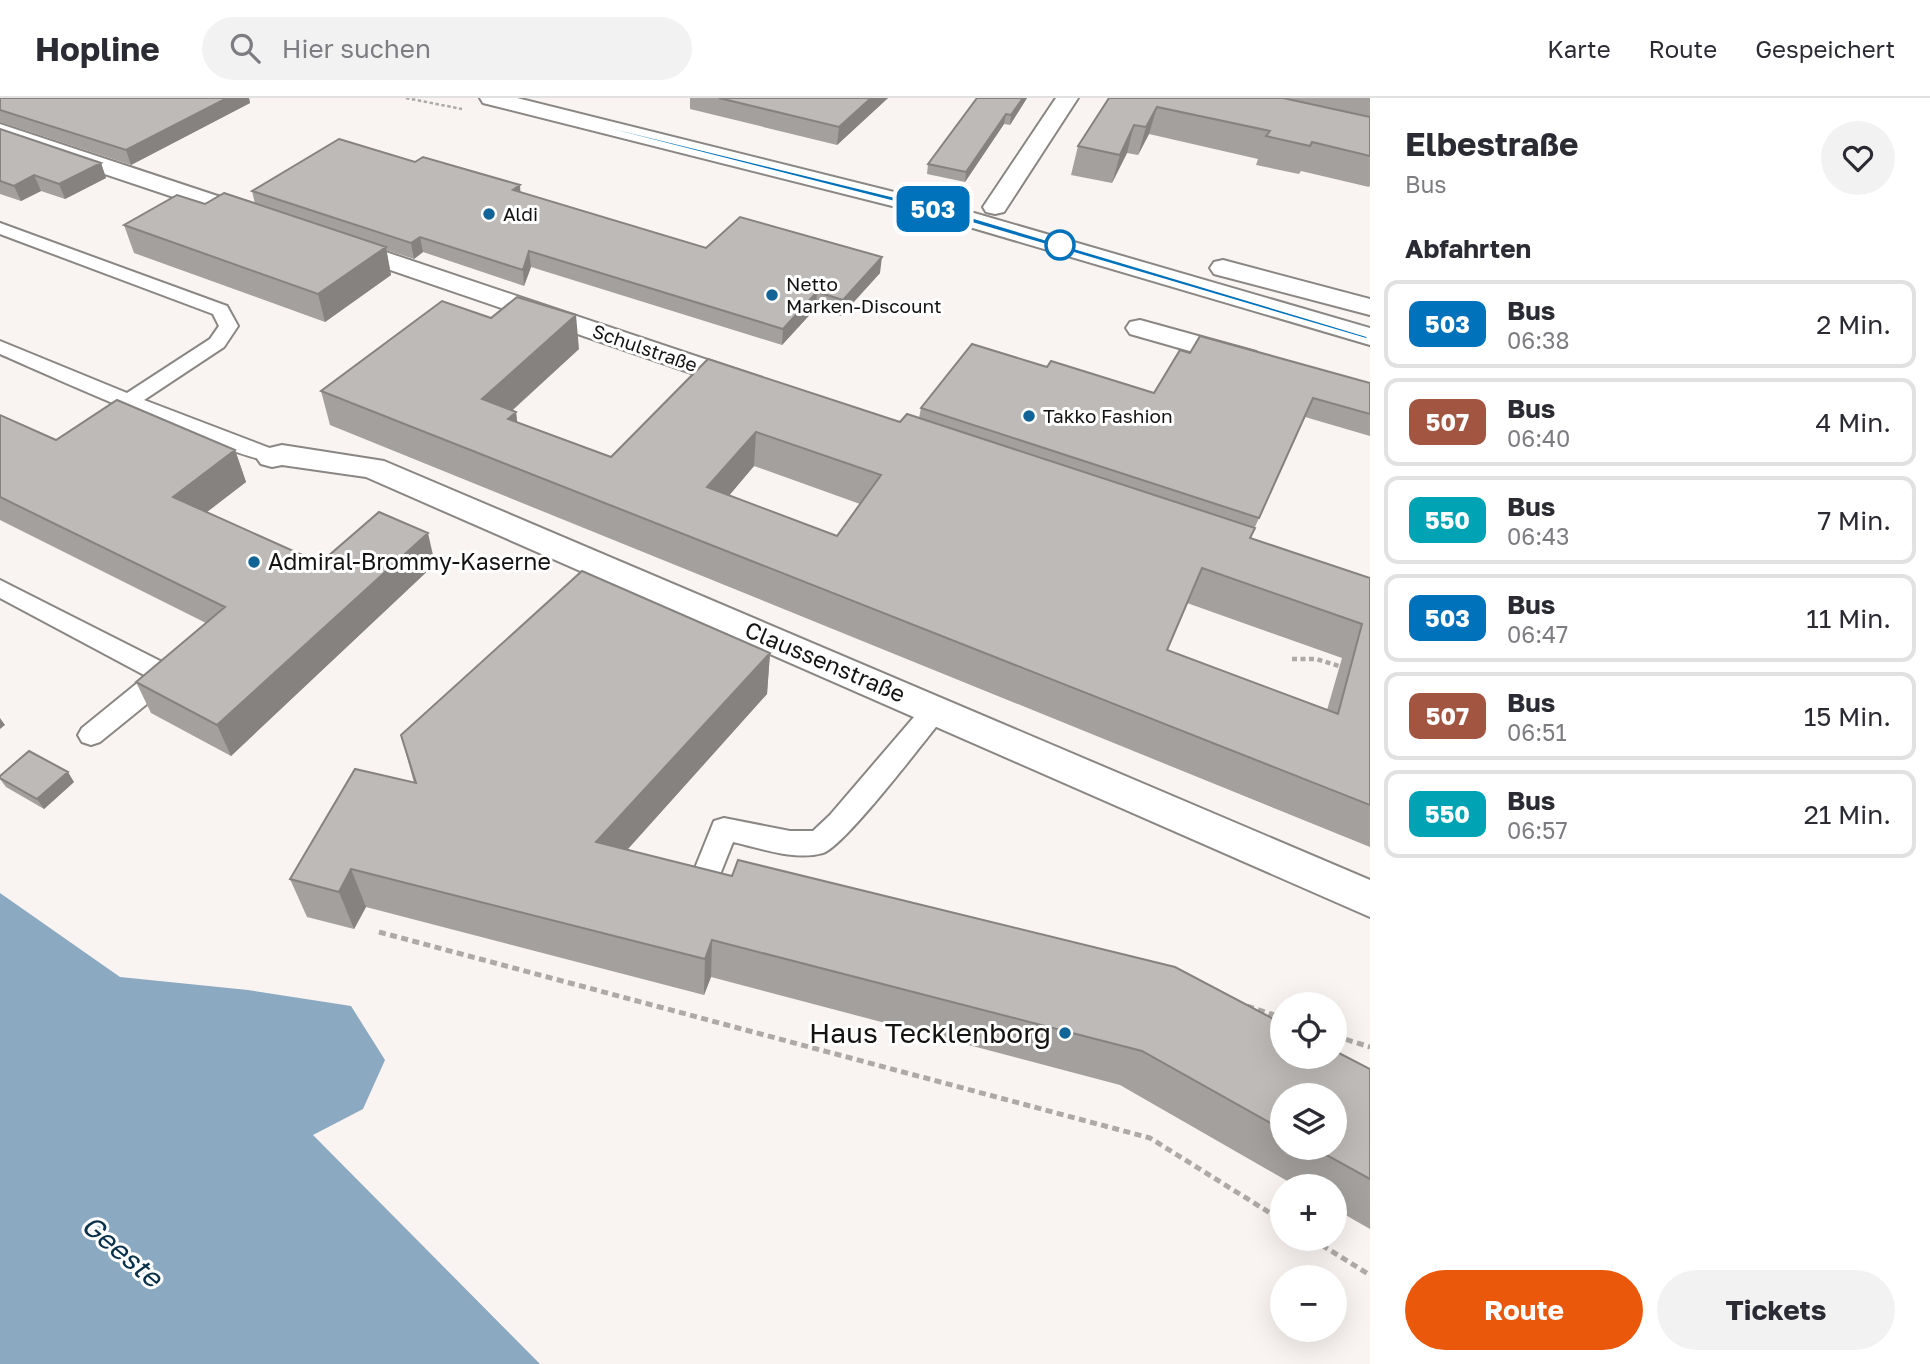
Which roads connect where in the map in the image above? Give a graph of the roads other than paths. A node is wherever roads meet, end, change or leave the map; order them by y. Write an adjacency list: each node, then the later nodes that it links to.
1 (491, 98): 9 (street)
2 (553, 98): 5 (street)
3 (1067, 98): 5 (street)
4 (0, 131): 12 (street, Schulstraße)
5 (995, 207): 7 (street)
6 (0, 228): 13 (lane)
7 (1370, 307)
8 (1140, 328): 11 (street)
9 (1370, 337)
10 (0, 347): 13 (lane)
11 (1268, 364)
12 (779, 393)
13 (129, 401): 14 (lane)
14 (272, 457): 16 (street, Claussenstraße)
15 (0, 587): 17 (lane)
16 (935, 710): 18 (lane); 19 (street, Claussenstraße)
17 (91, 735)
18 (709, 868)
19 (1370, 899)

